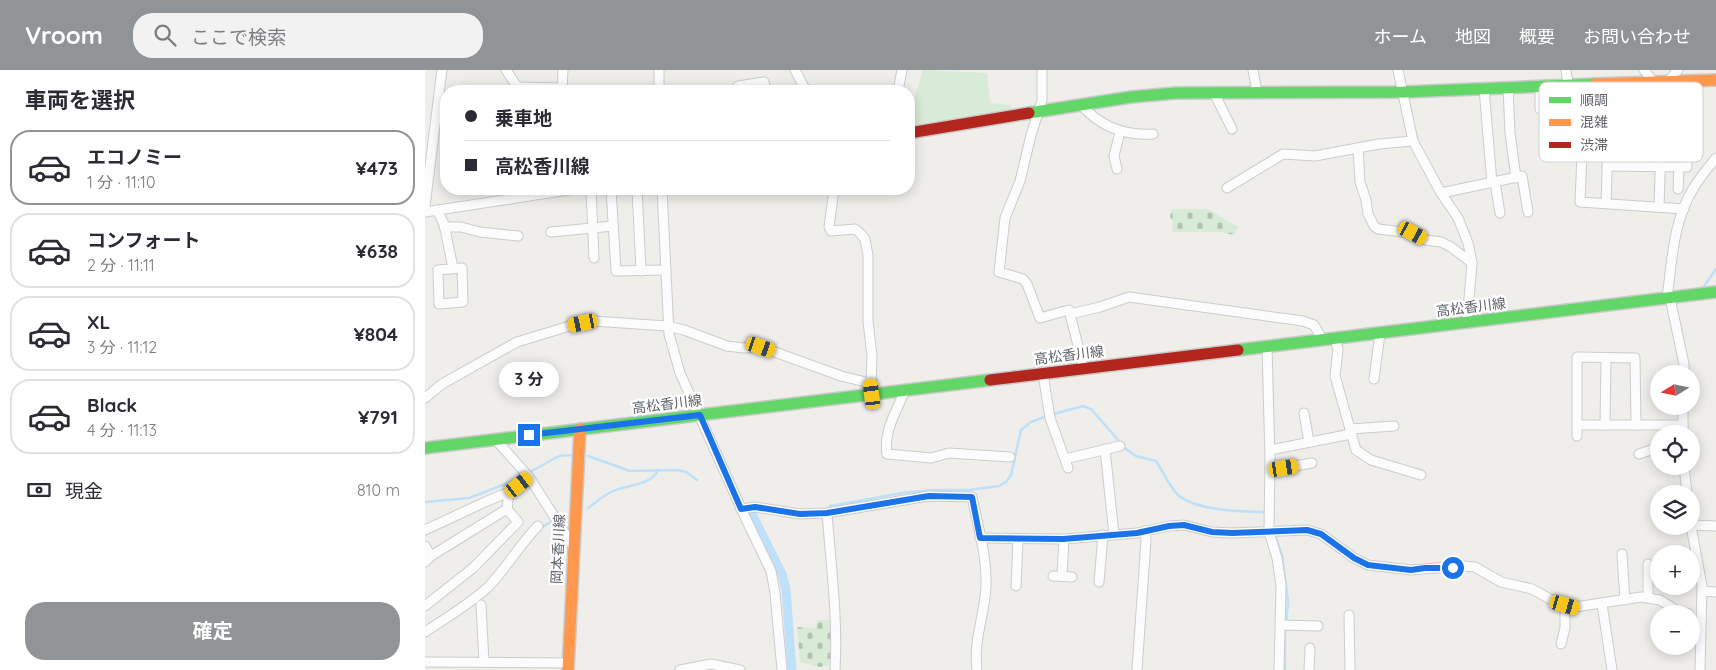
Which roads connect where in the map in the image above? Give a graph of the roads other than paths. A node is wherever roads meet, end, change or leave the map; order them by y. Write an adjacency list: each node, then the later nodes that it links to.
1 (442, 70): 30 (street)
2 (505, 70): 16 (street)
3 (563, 70): 17 (street)
4 (659, 70): 18 (street)
5 (795, 70): 21 (street)
6 (902, 70): 22 (street)
7 (1042, 70): 32 (street)
8 (1253, 70): 26 (street)
9 (1398, 70): 27 (street)
10 (1644, 70): 14 (street)
11 (1678, 70): 12 (street)
12 (1669, 80): 13 (main road); 14 (main road)
13 (1716, 80)
14 (1653, 81): 15 (main road)
15 (1630, 82)
16 (516, 85)
17 (562, 85)
18 (659, 85)
19 (744, 85): 20 (street)
20 (765, 85)
21 (801, 85)
22 (899, 85)
23 (1539, 86): 24 (main road)
24 (1508, 87): 25 (main road); 48 (street)
25 (1484, 88): 27 (main road); 49 (street)
26 (1257, 92): 27 (main road); 28 (main road)
27 (1404, 92): 37 (street)
28 (1214, 93): 29 (main road); 33 (street)
29 (1081, 105): 32 (main road); 35 (street)
30 (436, 108): 31 (street); 62 (street)
31 (440, 108)
32 (1038, 112): 34 (main road); 81 (street)
33 (1232, 129)
34 (915, 132)
35 (1120, 132): 36 (street); 47 (street)
36 (1153, 134)
37 (1413, 141): 38 (street); 52 (street)
38 (1358, 148): 50 (street); 75 (street)
39 (1716, 158): 64 (street)
40 (1582, 162): 61 (street)
41 (1607, 162): 44 (street)
42 (1660, 162): 45 (street)
43 (1687, 162): 46 (street)
44 (1607, 166): 45 (street); 61 (street)
45 (1660, 167): 46 (street); 63 (street)
46 (1679, 167): 51 (street)
47 (1117, 169)
48 (1516, 178): 49 (street); 67 (street)
49 (1493, 182): 52 (street); 68 (street)
50 (1227, 188)
51 (1678, 189)
52 (1441, 193): 75 (street)
53 (510, 195): 60 (street)
54 (533, 195): 60 (street)
55 (591, 195): 71 (street)
56 (611, 195): 69 (street)
57 (637, 195): 78 (street)
58 (662, 195): 77 (street)
59 (833, 195): 92 (street)
60 (510, 199): 65 (street)
61 (1606, 203): 63 (street)
62 (425, 206)
63 (1659, 207): 64 (street)
64 (1684, 209): 80 (street)
65 (437, 210): 66 (street); 70 (street)
66 (425, 212)
67 (1528, 212)
68 (1500, 213)
69 (613, 226): 71 (street); 78 (street)
70 (444, 227): 73 (street); 76 (street)
71 (593, 228): 72 (street); 74 (street)
72 (551, 232)
73 (518, 236)
74 (595, 258)
75 (1472, 263): 82 (street)
76 (453, 268): 76 (street)
77 (666, 270): 78 (street); 83 (street)
78 (641, 271)
79 (1716, 292): 80 (main road, 高松香川線)
80 (1669, 298): 82 (main road, 高松香川線); 88 (street)
81 (1070, 314): 85 (street); 89 (street)
82 (1467, 322): 84 (main road, 高松香川線)
83 (667, 326): 92 (street); 94 (street); 96 (street)
84 (1379, 333): 85 (main road, 高松香川線); 91 (street)
85 (1329, 339): 86 (main road, 高松香川線); 103 (street)
86 (1267, 346): 89 (main road, 高松香川線); 110 (street)
87 (1606, 358): 97 (street); 98 (street); 99 (street)
88 (1684, 365)
89 (1084, 369): 90 (main road, 高松香川線)
90 (1043, 374): 93 (main road, 高松香川線); 109 (street)
91 (1374, 379)
92 (871, 388): 93 (main road, 高松香川線); 96 (main road, 高松香川線)
93 (905, 390): 113 (street)
94 (425, 398)
95 (1304, 413): 106 (street)
96 (700, 415): 102 (main road, 高松香川線); 120 (street)
97 (1577, 425): 98 (street); 104 (street)
98 (1605, 425): 99 (street)
99 (1636, 425): 101 (street)
100 (1394, 426): 103 (street)
101 (1650, 426)
102 (580, 429): 105 (main road, 高松香川線); 135 (main road, 岡本香川線)
103 (1350, 432): 106 (street); 116 (street)
104 (1577, 436)
105 (495, 439): 108 (main road, 高松香川線); 117 (street)
106 (1309, 442): 110 (street)
107 (1120, 446): 109 (street)
108 (425, 448)
109 (1105, 449): 128 (street)
110 (1270, 450): 115 (street)
111 (1650, 450): 112 (street)
112 (1639, 454)
113 (1010, 457)
114 (1312, 463): 115 (street)
115 (1270, 470): 127 (street)
116 (1421, 475)
117 (529, 477): 118 (street); 135 (street)
118 (509, 492): 119 (street); 125 (street)
119 (507, 509): 137 (street); 151 (street)
120 (741, 509): 121 (street); 166 (street)
121 (827, 513): 131 (street); 167 (street)
122 (1700, 525): 124 (street)
123 (538, 526): 156 (street)
124 (1716, 526)
125 (425, 530)
126 (1145, 531): 127 (street); 128 (street); 169 (street)
127 (1273, 532): 148 (street); 154 (street)
128 (1114, 534): 129 (street)
129 (1103, 535): 133 (street); 140 (street)
130 (1693, 535): 143 (street)
131 (980, 538): 132 (street); 168 (street)
132 (1018, 539): 133 (street); 141 (street)
133 (1063, 539): 139 (street)
134 (425, 546): 137 (street)
135 (573, 546): 163 (main road, 岡本香川線)
136 (1622, 554): 146 (street)
137 (428, 559)
138 (1648, 564): 145 (street)
139 (1072, 577)
140 (1099, 582)
141 (1016, 586)
142 (1716, 587): 143 (street)
143 (1702, 589): 144 (street); 150 (street)
144 (1716, 592)
145 (1649, 597): 146 (street); 149 (street)
146 (1625, 600): 147 (street)
147 (1602, 604): 148 (street); 173 (street)
148 (1565, 605): 157 (street)
149 (1668, 605)
150 (1697, 605)
151 (425, 606)
152 (481, 606): 161 (street)
153 (1349, 615): 172 (street)
154 (1285, 625): 155 (street); 170 (street)
155 (1318, 626)
156 (425, 632)
157 (1561, 644)
158 (1310, 648): 171 (street)
159 (1699, 655): 174 (street)
160 (425, 662): 161 (street)
161 (484, 662): 162 (street)
162 (500, 666): 163 (street)
163 (568, 668)
164 (680, 670): 165 (street)
165 (741, 670)
166 (782, 670)
167 (835, 670)
168 (977, 670)
169 (1137, 670)
170 (1279, 670)
171 (1309, 670)
172 (1350, 670)
173 (1612, 670)
174 (1701, 670)

